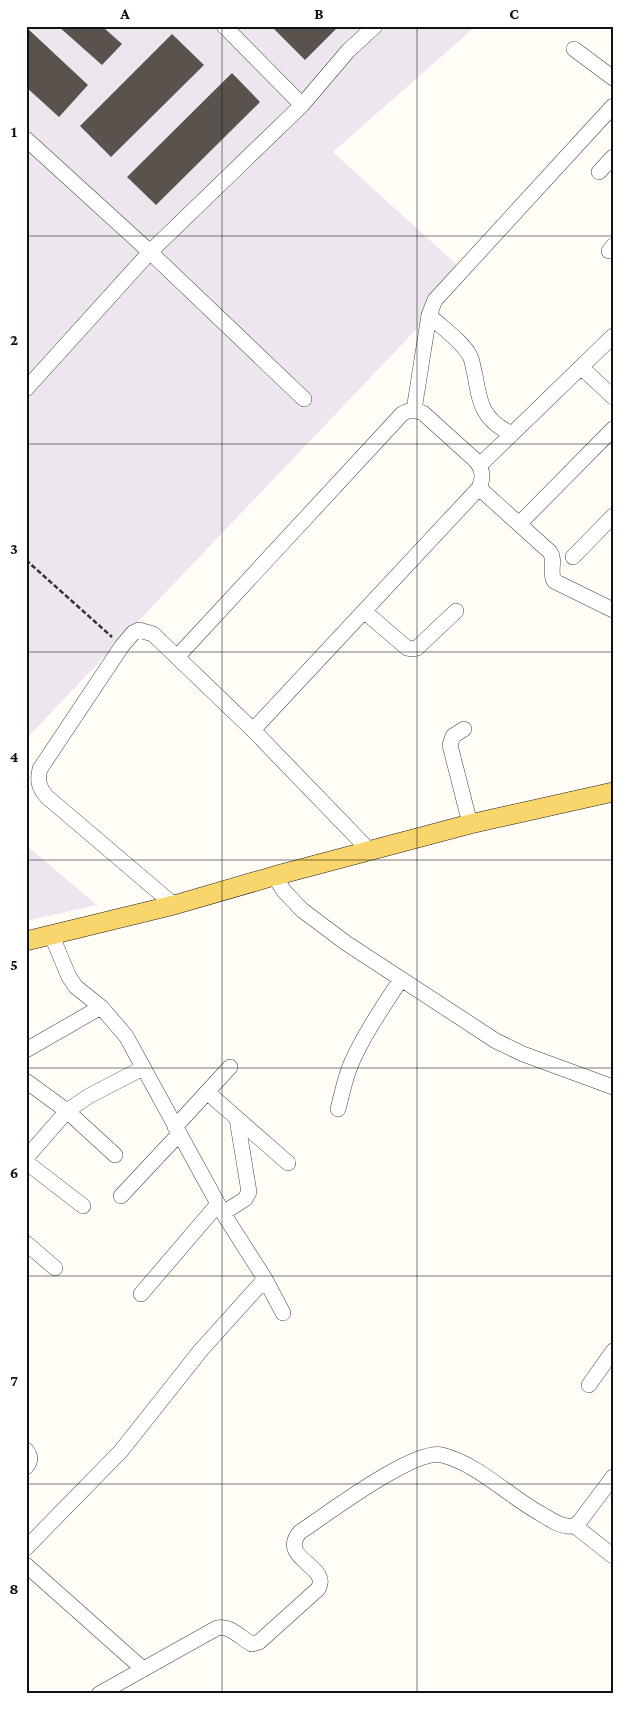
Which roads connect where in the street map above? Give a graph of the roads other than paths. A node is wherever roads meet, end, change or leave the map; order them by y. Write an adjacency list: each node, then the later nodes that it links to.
1 (224, 26): 5 (street)
2 (375, 26): 5 (street)
3 (574, 49): 4 (street)
4 (613, 78)
5 (302, 105): 10 (street)
6 (613, 106): 11 (street)
7 (26, 139): 10 (street)
8 (613, 157): 9 (street)
9 (599, 172)
10 (150, 252): 14 (street); 16 (street)
11 (428, 315): 17 (street); 19 (street)
12 (613, 336): 13 (street)
13 (581, 367): 15 (street); 19 (street)
14 (26, 389)
15 (613, 397)
16 (304, 399)
17 (414, 410): 20 (street); 28 (street)
18 (613, 429): 23 (street)
19 (512, 434): 20 (street)
20 (480, 465): 21 (street)
21 (479, 488): 23 (street); 27 (street)
22 (613, 516): 24 (street)
23 (519, 524): 25 (street)
24 (573, 557)
25 (613, 610)
26 (456, 611): 27 (street)
27 (365, 612): 30 (street)
28 (177, 657): 30 (street); 35 (street)
29 (464, 729): 32 (street)
30 (253, 730): 33 (street)
31 (613, 792): 32 (main road)
32 (470, 824): 33 (main road)
33 (370, 851): 34 (main road)
34 (274, 876): 35 (main road); 38 (street)
35 (174, 905): 36 (main road)
36 (51, 934): 37 (main road); 39 (street)
37 (26, 940)
38 (401, 979): 44 (street); 46 (street)
39 (101, 1007): 40 (street); 42 (street)
40 (26, 1050)
41 (230, 1067): 45 (street)
42 (143, 1068): 47 (street); 49 (street)
43 (26, 1081): 47 (street)
44 (613, 1087)
45 (207, 1092): 48 (street); 49 (street)
46 (338, 1109)
47 (67, 1111): 50 (street); 51 (street)
48 (237, 1119): 53 (street); 56 (street)
49 (177, 1130): 54 (street); 56 (street)
50 (115, 1155)
51 (26, 1158)
52 (26, 1162): 55 (street)
53 (288, 1163)
54 (122, 1196)
55 (83, 1206)
56 (221, 1208): 59 (street); 60 (street)
57 (26, 1243): 58 (street)
58 (55, 1268)
59 (265, 1279): 61 (street); 68 (street)
60 (141, 1294)
61 (283, 1313)
62 (613, 1351): 63 (street)
63 (589, 1385)
64 (26, 1450): 65 (street)
65 (26, 1467)
66 (613, 1477): 67 (street)
67 (575, 1526): 69 (street); 71 (street)
68 (26, 1548)
69 (613, 1556)
70 (26, 1566): 71 (street)
71 (143, 1669): 72 (street)
72 (99, 1694)

